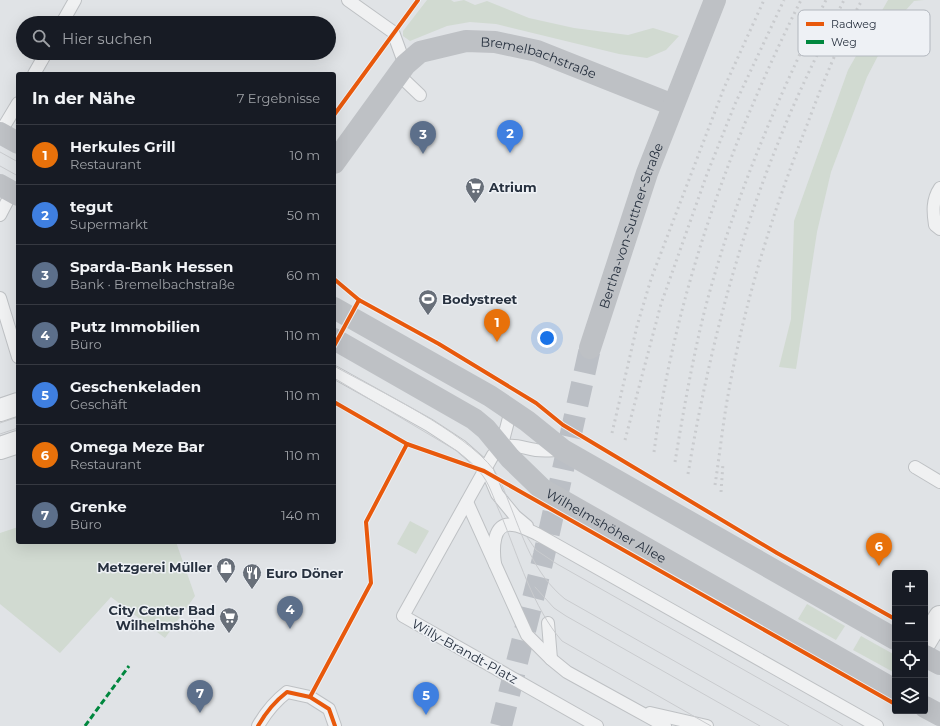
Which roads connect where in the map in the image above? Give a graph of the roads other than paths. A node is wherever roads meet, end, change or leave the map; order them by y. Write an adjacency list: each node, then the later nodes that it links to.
1 (75, 0): 4 (lane)
2 (348, 0): 6 (lane)
3 (715, 0): 9 (main road, Bertha-von-Suttner-Straße)
4 (66, 16)
5 (42, 60): 7 (lane)
6 (401, 70): 8 (lane); 9 (main road, Bremelbachstraße); 13 (main road, Bremelbachstraße)
7 (35, 72)
8 (420, 95)
9 (673, 105): 21 (main road, Bertha-von-Suttner-Straße)
10 (16, 106): 11 (lane)
11 (0, 133): 12 (main road)
12 (16, 143)
13 (336, 160)
14 (940, 188): 17 (lane)
15 (10, 190): 16 (lane)
16 (0, 215)
17 (940, 229)
18 (0, 298): 22 (lane)
19 (336, 309): 26 (main road)
20 (336, 340): 29 (main road, Wilhelmshöher Allee)
21 (590, 348)
22 (16, 350)
23 (336, 373): 32 (lane)
24 (16, 405): 25 (street)
25 (0, 410)
26 (511, 410): 29 (lane); 30 (main road)
27 (16, 443): 28 (street)
28 (0, 448)
29 (501, 448): 30 (lane); 32 (lane); 44 (main road, Wilhelmshöher Allee)
30 (563, 450): 39 (main road)
31 (915, 467): 33 (lane)
32 (486, 468): 34 (lane); 35 (lane)
33 (940, 482)
34 (467, 502): 36 (lane); 50 (lane, Willy-Brandt-Platz)
35 (537, 534): 36 (lane); 53 (lane)
36 (495, 564): 42 (lane)
37 (940, 617): 40 (street)
38 (548, 623): 42 (lane)
39 (892, 637)
40 (928, 637)
41 (928, 658): 43 (main road)
42 (551, 659): 45 (lane)
43 (940, 664)
44 (892, 688)
45 (635, 709): 51 (lane); 52 (lane)
46 (928, 709): 47 (main road)
47 (940, 715)
48 (258, 726): 49 (lane)
49 (335, 726)
50 (598, 726)
51 (665, 726)
52 (707, 726)
53 (877, 726)

